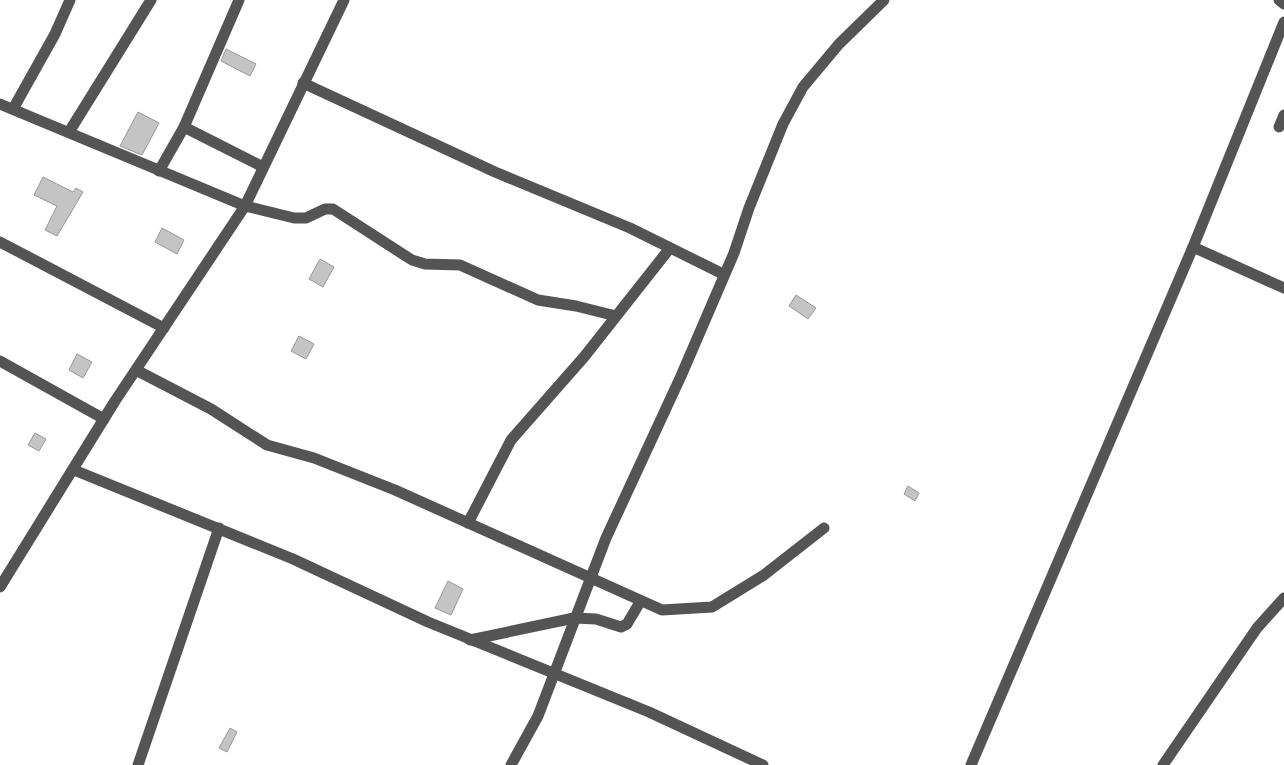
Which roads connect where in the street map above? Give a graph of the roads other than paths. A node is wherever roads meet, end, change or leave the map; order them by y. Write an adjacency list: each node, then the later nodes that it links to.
1 (70, 0): 11 (street)
2 (151, 0): 15 (street)
3 (239, 0): 13 (street)
4 (344, 0): 9 (street)
5 (884, 0): 22 (street)
6 (1279, 0): 7 (street)
7 (1284, 4)
8 (1284, 22): 20 (street)
9 (303, 83): 16 (street); 21 (street)
10 (0, 104): 11 (street)
11 (13, 109): 15 (street)
12 (1284, 115): 14 (street)
13 (184, 127): 16 (street); 17 (street)
14 (1279, 127)
15 (69, 132): 17 (street)
16 (263, 167): 18 (street)
17 (159, 171): 18 (street)
18 (245, 206): 24 (street); 25 (street)
19 (0, 242): 25 (street)
20 (1193, 247): 23 (street); 43 (street)
21 (670, 248): 22 (street); 24 (street)
22 (724, 274): 33 (street)
23 (1284, 288)
24 (616, 316): 30 (street)
25 (164, 328): 27 (street)
26 (0, 360): 28 (street)
27 (136, 370): 28 (street); 30 (street)
28 (104, 419): 29 (street)
29 (74, 470): 31 (street); 34 (street)
30 (468, 523): 33 (street)
31 (219, 528): 38 (street); 41 (street)
32 (824, 528): 36 (street)
33 (590, 578): 36 (street); 37 (street)
34 (0, 587)
35 (1284, 598): 44 (street)
36 (640, 602): 37 (street)
37 (574, 618): 38 (street); 39 (street)
38 (470, 640): 39 (street)
39 (553, 673): 40 (street); 42 (street)
40 (759, 764)
41 (138, 765)
42 (511, 765)
43 (971, 765)
44 (1163, 765)

